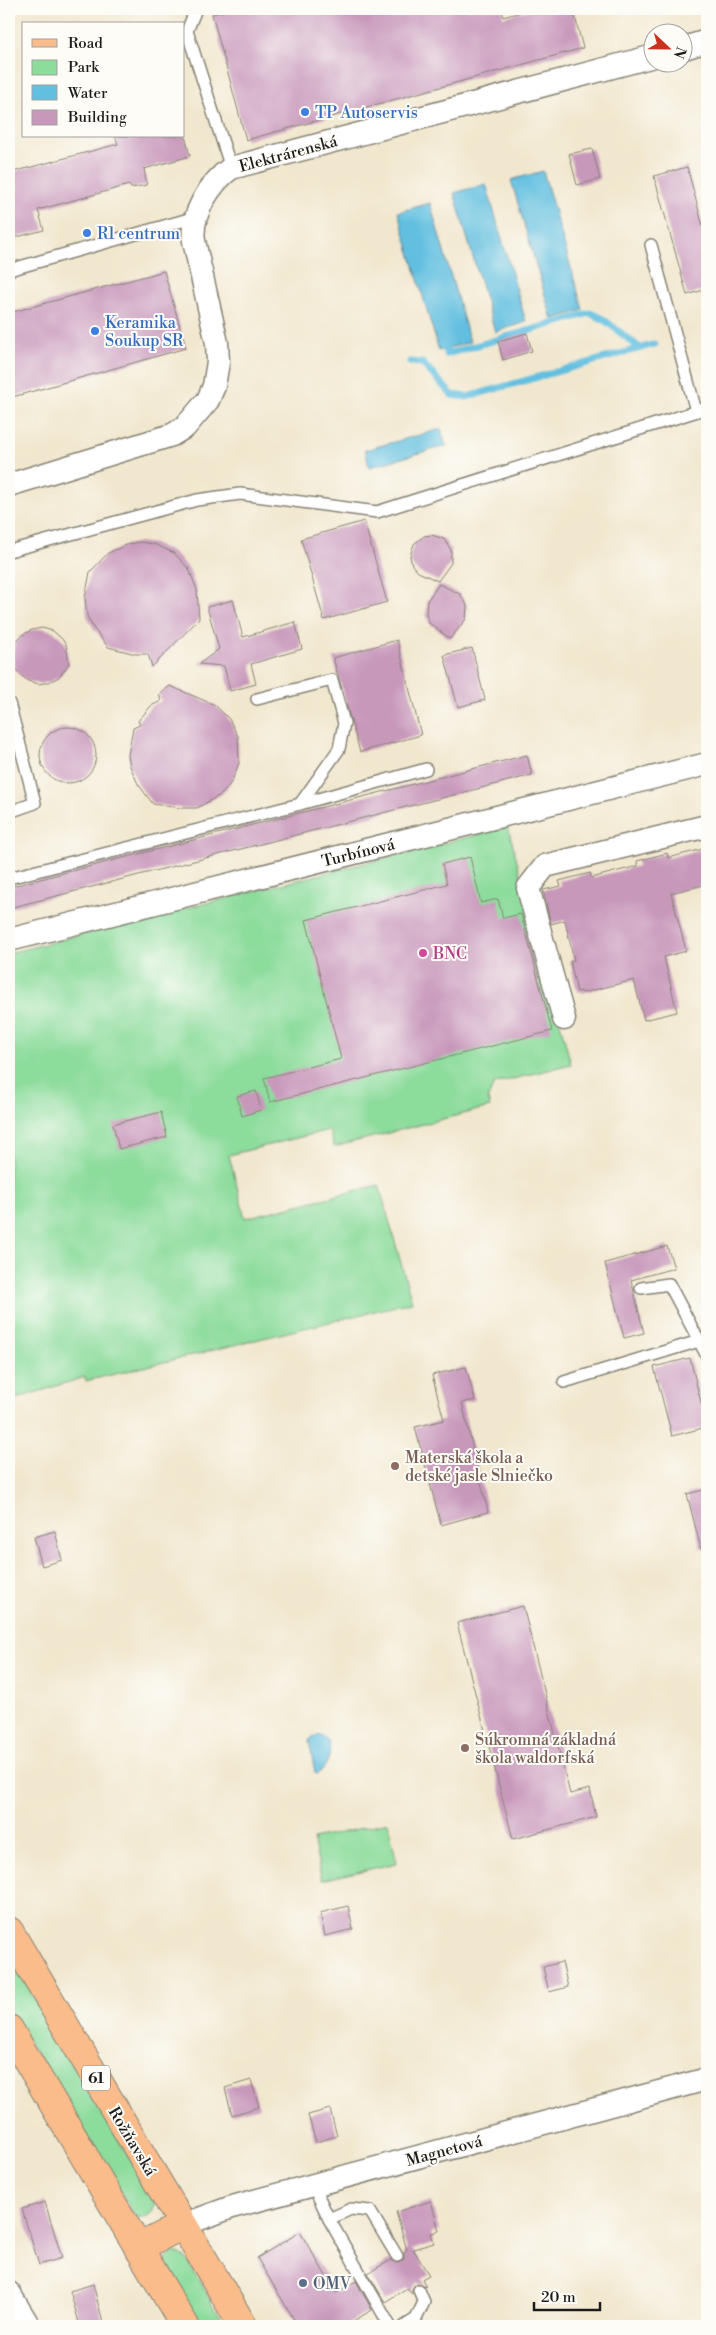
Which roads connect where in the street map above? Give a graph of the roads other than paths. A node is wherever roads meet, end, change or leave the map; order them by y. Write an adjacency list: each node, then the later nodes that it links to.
1 (196, 9): 5 (lane)
2 (707, 41): 3 (street)
3 (694, 45)
4 (644, 59): 5 (street, Elektrárenská)
5 (231, 168): 6 (street, Elektrárenská)
6 (196, 217): 8 (lane); 10 (street, Elektrárenská)
7 (651, 244): 9 (lane)
8 (9, 270)
9 (702, 410): 11 (lane)
10 (9, 485)
11 (9, 551)
12 (258, 699): 16 (lane)
13 (9, 703): 17 (lane)
14 (707, 764): 20 (street, Turbínová)
15 (426, 769): 16 (lane)
16 (300, 804): 19 (lane)
17 (9, 812)
18 (707, 826): 21 (street)
19 (9, 878)
20 (9, 940)
21 (564, 1019)
22 (641, 1288): 23 (lane)
23 (699, 1340): 24 (lane); 25 (lane)
24 (707, 1356)
25 (564, 1382)
26 (9, 1931): 31 (main road, Rožňavská / 61)
27 (9, 2029): 32 (main road)
28 (707, 2079): 29 (street, Magnetová)
29 (313, 2185): 30 (lane); 31 (street, Magnetová)
30 (329, 2219): 33 (lane); 39 (lane)
31 (183, 2226): 32 (main road); 38 (main road, Rožňavská / 61)
32 (138, 2248): 37 (main road)
33 (398, 2256)
34 (419, 2290): 40 (lane)
35 (9, 2293): 36 (street)
36 (29, 2326)
37 (185, 2326)
38 (243, 2326)
39 (390, 2326)
40 (405, 2326)

